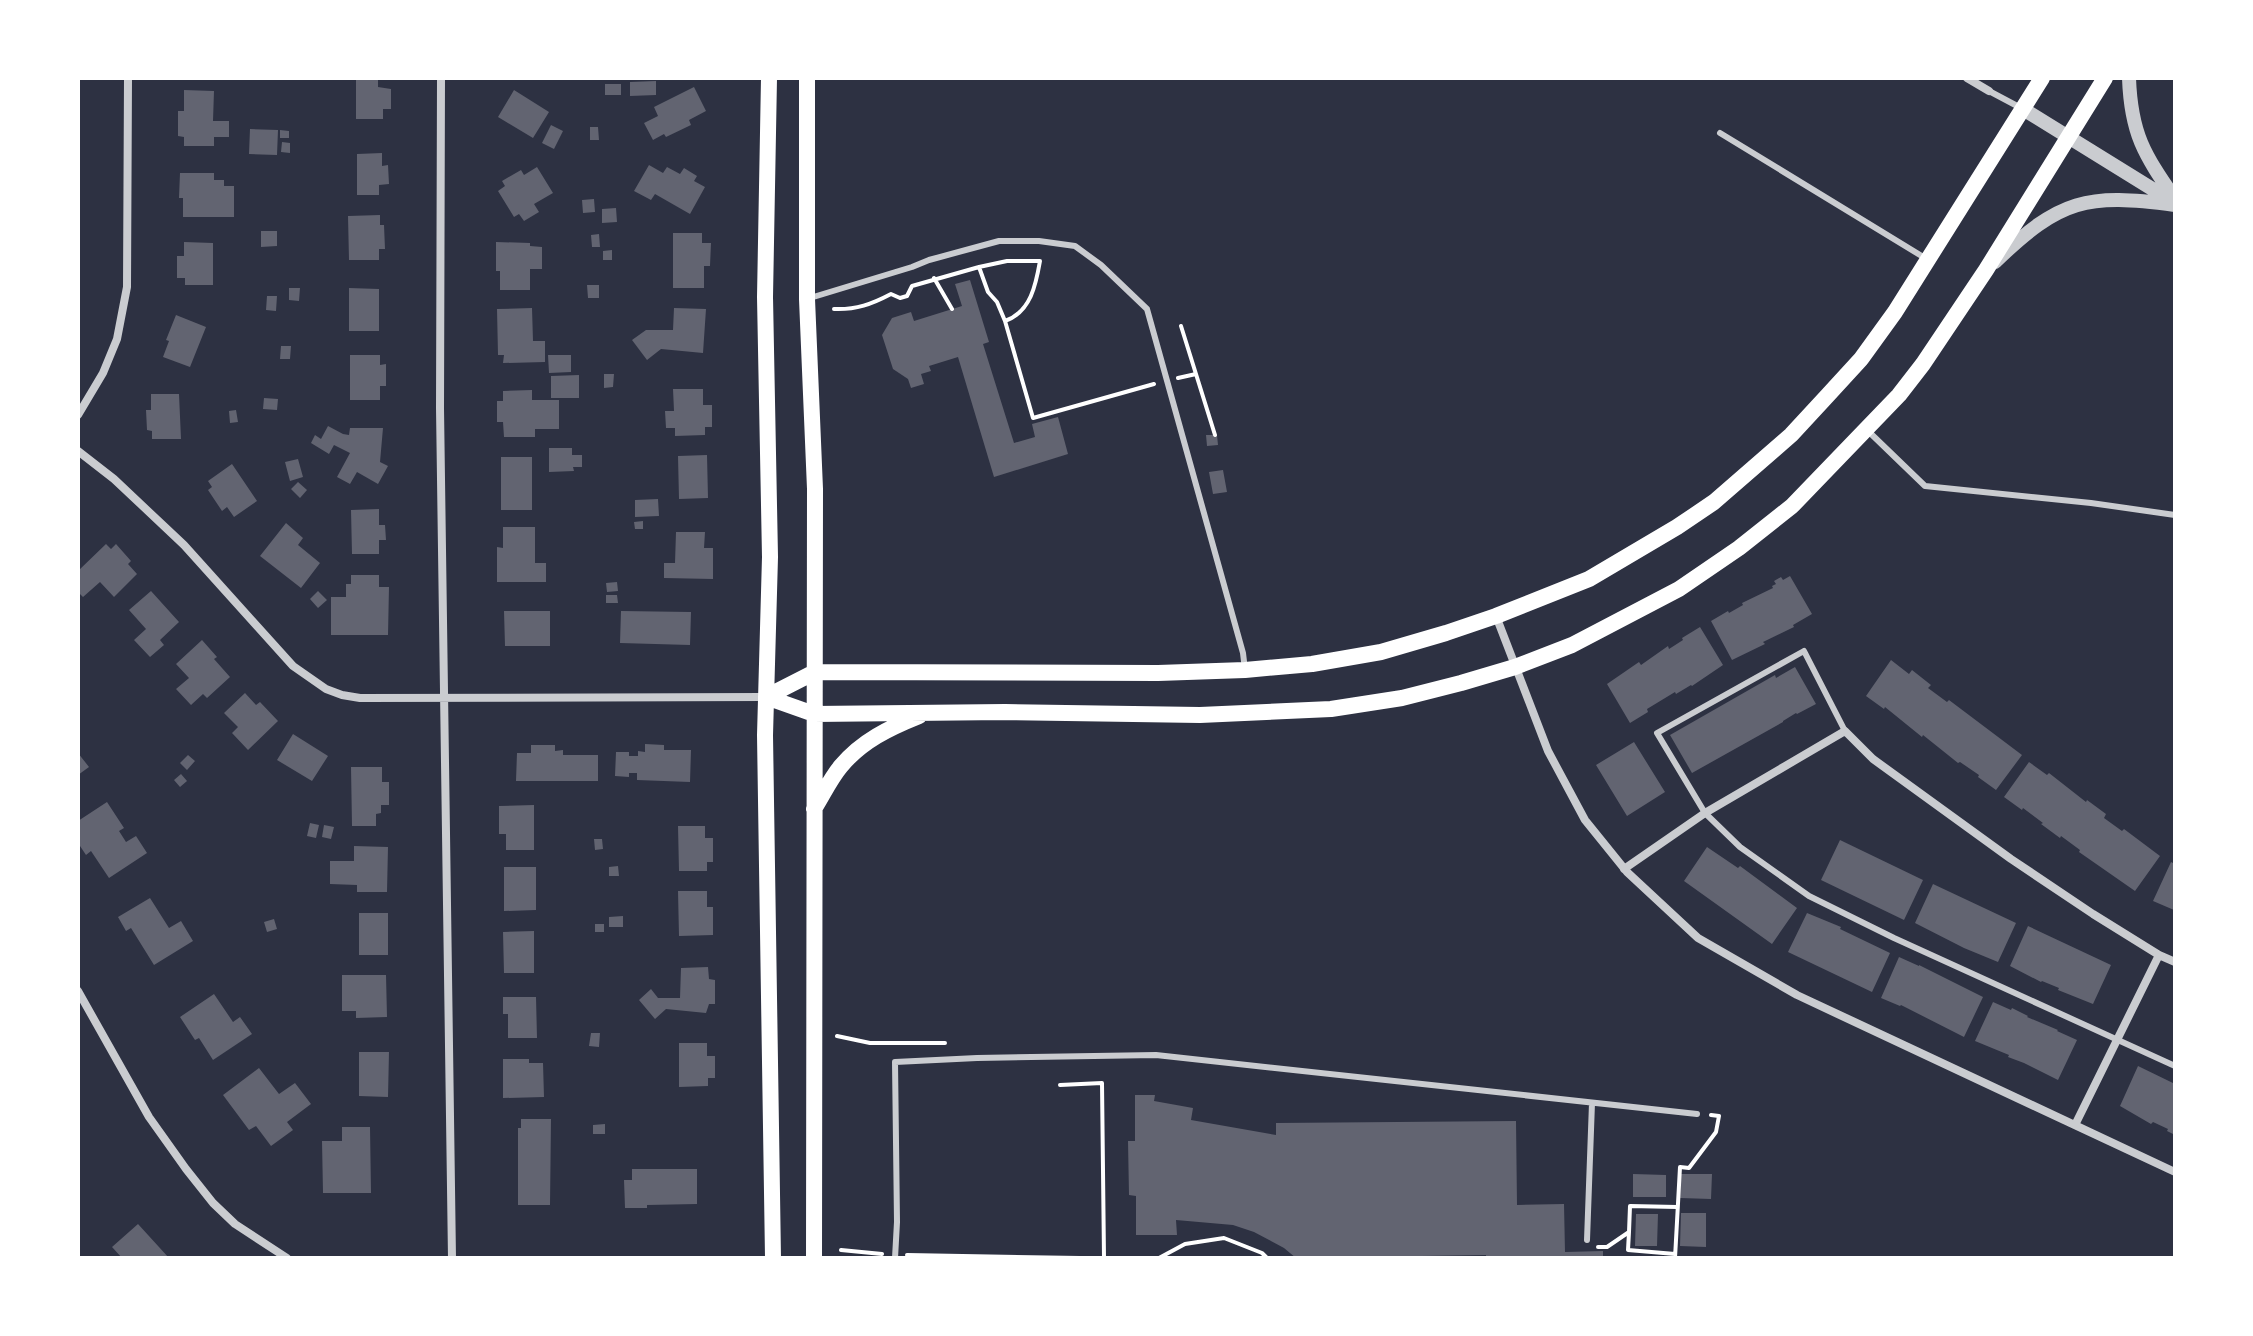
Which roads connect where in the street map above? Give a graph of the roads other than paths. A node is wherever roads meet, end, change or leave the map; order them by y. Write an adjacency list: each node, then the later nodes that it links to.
1 (128, 78): 17 (street)
2 (441, 78): 25 (street)
3 (769, 78): 26 (main road)
4 (807, 78): 16 (main road)
5 (1967, 78): 9 (street)
6 (2042, 78): 10 (main road)
7 (2105, 78): 12 (main road)
8 (2129, 78): 13 (street)
9 (1989, 91): 10 (lane)
10 (2023, 109): 12 (street); 14 (main road)
11 (1720, 133): 14 (lane)
12 (2069, 137): 13 (street); 15 (main road)
13 (2175, 202): 15 (street)
14 (1928, 260): 21 (main road)
15 (1986, 270): 18 (main road)
16 (807, 299): 23 (lane); 24 (main road)
17 (78, 415)
18 (1867, 429): 20 (lane); 22 (main road)
19 (78, 451): 25 (street)
20 (2175, 515)
21 (1496, 616): 22 (street); 23 (main road)
22 (1515, 667): 27 (main road); 32 (street)
23 (1245, 670): 24 (main road)
24 (815, 672): 26 (main road); 28 (main road)
25 (443, 697): 26 (street); 45 (street)
26 (766, 697): 28 (main road); 46 (main road)
27 (927, 712): 28 (main road); 30 (main road)
28 (814, 714): 30 (main road)
29 (1845, 731): 31 (street); 31 (lane); 33 (street)
30 (813, 810): 47 (main road)
31 (1705, 813): 32 (street); 36 (lane)
32 (1624, 869): 40 (street)
33 (2159, 955): 34 (street); 36 (street)
34 (2175, 962)
35 (78, 991): 44 (street)
36 (2117, 1040): 37 (lane); 40 (street)
37 (2175, 1066)
38 (1592, 1103): 39 (lane); 42 (lane); 43 (lane)
39 (1697, 1114)
40 (2075, 1125): 41 (street)
41 (2175, 1172)
42 (1589, 1243)
43 (895, 1257)
44 (287, 1258)
45 (452, 1258)
46 (773, 1258)
47 (814, 1258)

